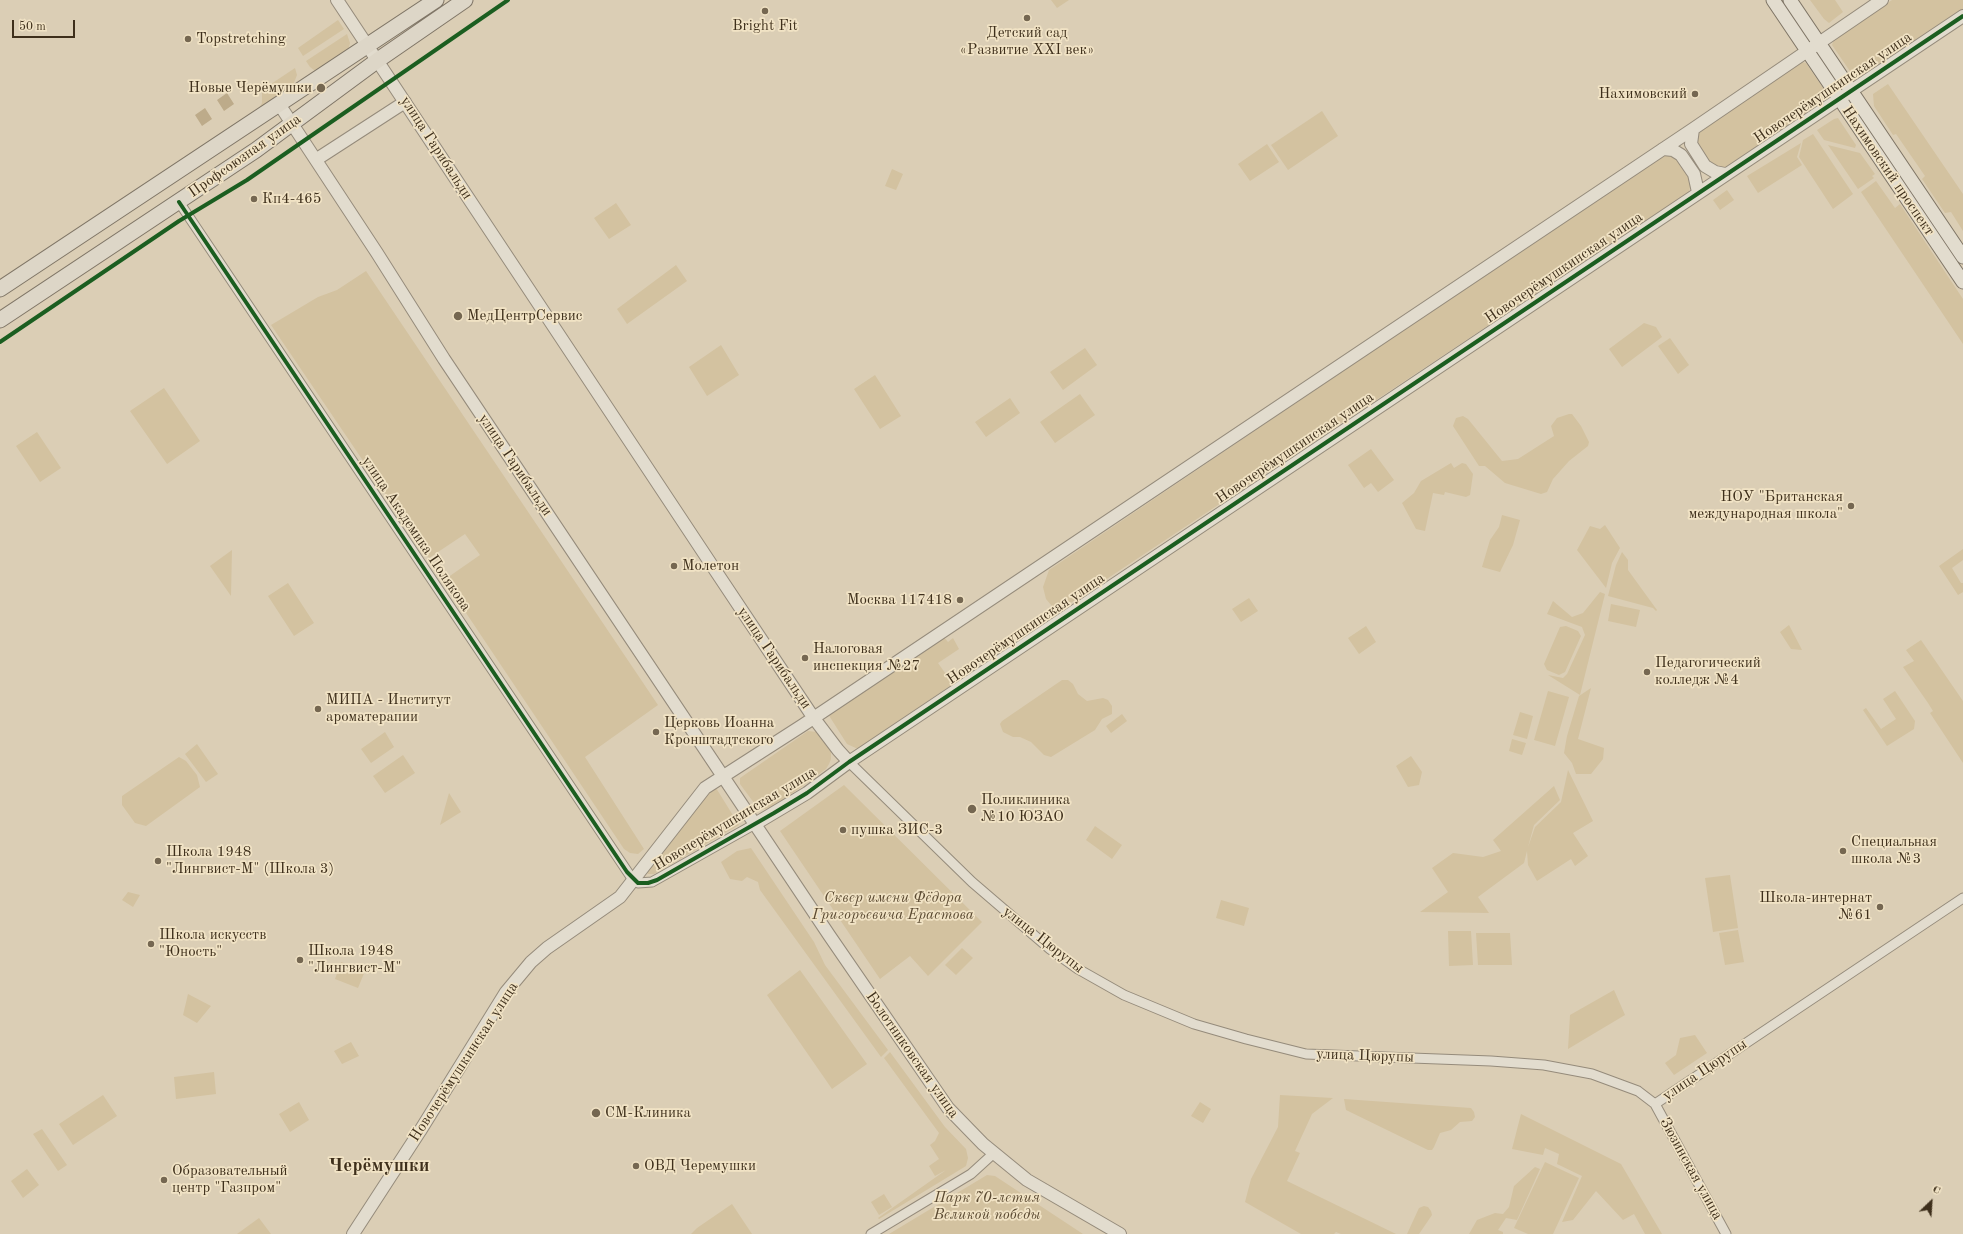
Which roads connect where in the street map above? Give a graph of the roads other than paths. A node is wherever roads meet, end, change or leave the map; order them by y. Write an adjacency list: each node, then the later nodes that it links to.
1 (337, 0): 9 (street, улица Гарибальди)
2 (436, 0): 9 (main road, Профсоюзная улица)
3 (465, 0): 11 (main road, Профсоюзная улица)
4 (1773, 0): 10 (main road, Нахимовский проспект)
5 (1790, 0): 8 (main road, Нахимовский проспект)
6 (1882, 0): 8 (street, Новочерёмушкинская улица)
7 (1963, 16): 12 (street, Новочерёмушкинская улица)
8 (1818, 42): 10 (street, Новочерёмушкинская улица); 12 (main road, Нахимовский проспект)
9 (367, 46): 11 (street, улица Гарибальди); 15 (main road, Профсоюзная улица)
10 (1807, 50): 13 (main road, Нахимовский проспект); 17 (street, Новочерёмушкинская улица)
11 (378, 60): 14 (street, улица Гарибальди); 16 (main road, Профсоюзная улица)
12 (1851, 90): 13 (street, Новочерёмушкинская улица); 23 (main road, Нахимовский проспект)
13 (1839, 98): 20 (street, Новочерёмушкинская улица); 24 (main road, Нахимовский проспект)
14 (405, 102): 19 (street); 27 (street, улица Гарибальди)
15 (279, 104): 16 (street, улица Гарибальди); 25 (main road, Профсоюзная улица)
16 (292, 123): 19 (street, улица Гарибальди); 22 (main road, Профсоюзная улица)
17 (1693, 130): 18 (street, Новочерёмушкинская улица); 20 (street)
18 (1663, 149): 21 (street); 27 (street, Новочерёмушкинская улица)
19 (317, 159): 29 (street, улица Гарибальди)
20 (1725, 174): 21 (street, Новочерёмушкинская улица)
21 (1698, 192): 28 (street, Новочерёмушкинская улица)
22 (179, 202): 26 (main road, Профсоюзная улица); 31 (street, улица Академика Полякова)
23 (1963, 257)
24 (1963, 282)
25 (0, 289)
26 (0, 320)
27 (813, 717): 28 (street, улица Цюрупы); 29 (street, Новочерёмушкинская улица)
28 (849, 762): 30 (street, Новочерёмушкинская улица); 33 (street, улица Цюрупы)
29 (723, 777): 30 (street, улица Гарибальди); 31 (street, Новочерёмушкинская улица)
30 (755, 824): 31 (street, Новочерёмушкинская улица); 34 (street, Болотниковская улица)
31 (633, 880): 35 (street, Новочерёмушкинская улица)
32 (1963, 898): 33 (street, улица Цюрупы)
33 (1655, 1104): 38 (street, Зюзинская улица)
34 (994, 1154): 36 (street); 37 (street, Болотниковская улица)
35 (353, 1234)
36 (871, 1234)
37 (1120, 1234)
38 (1726, 1234)

